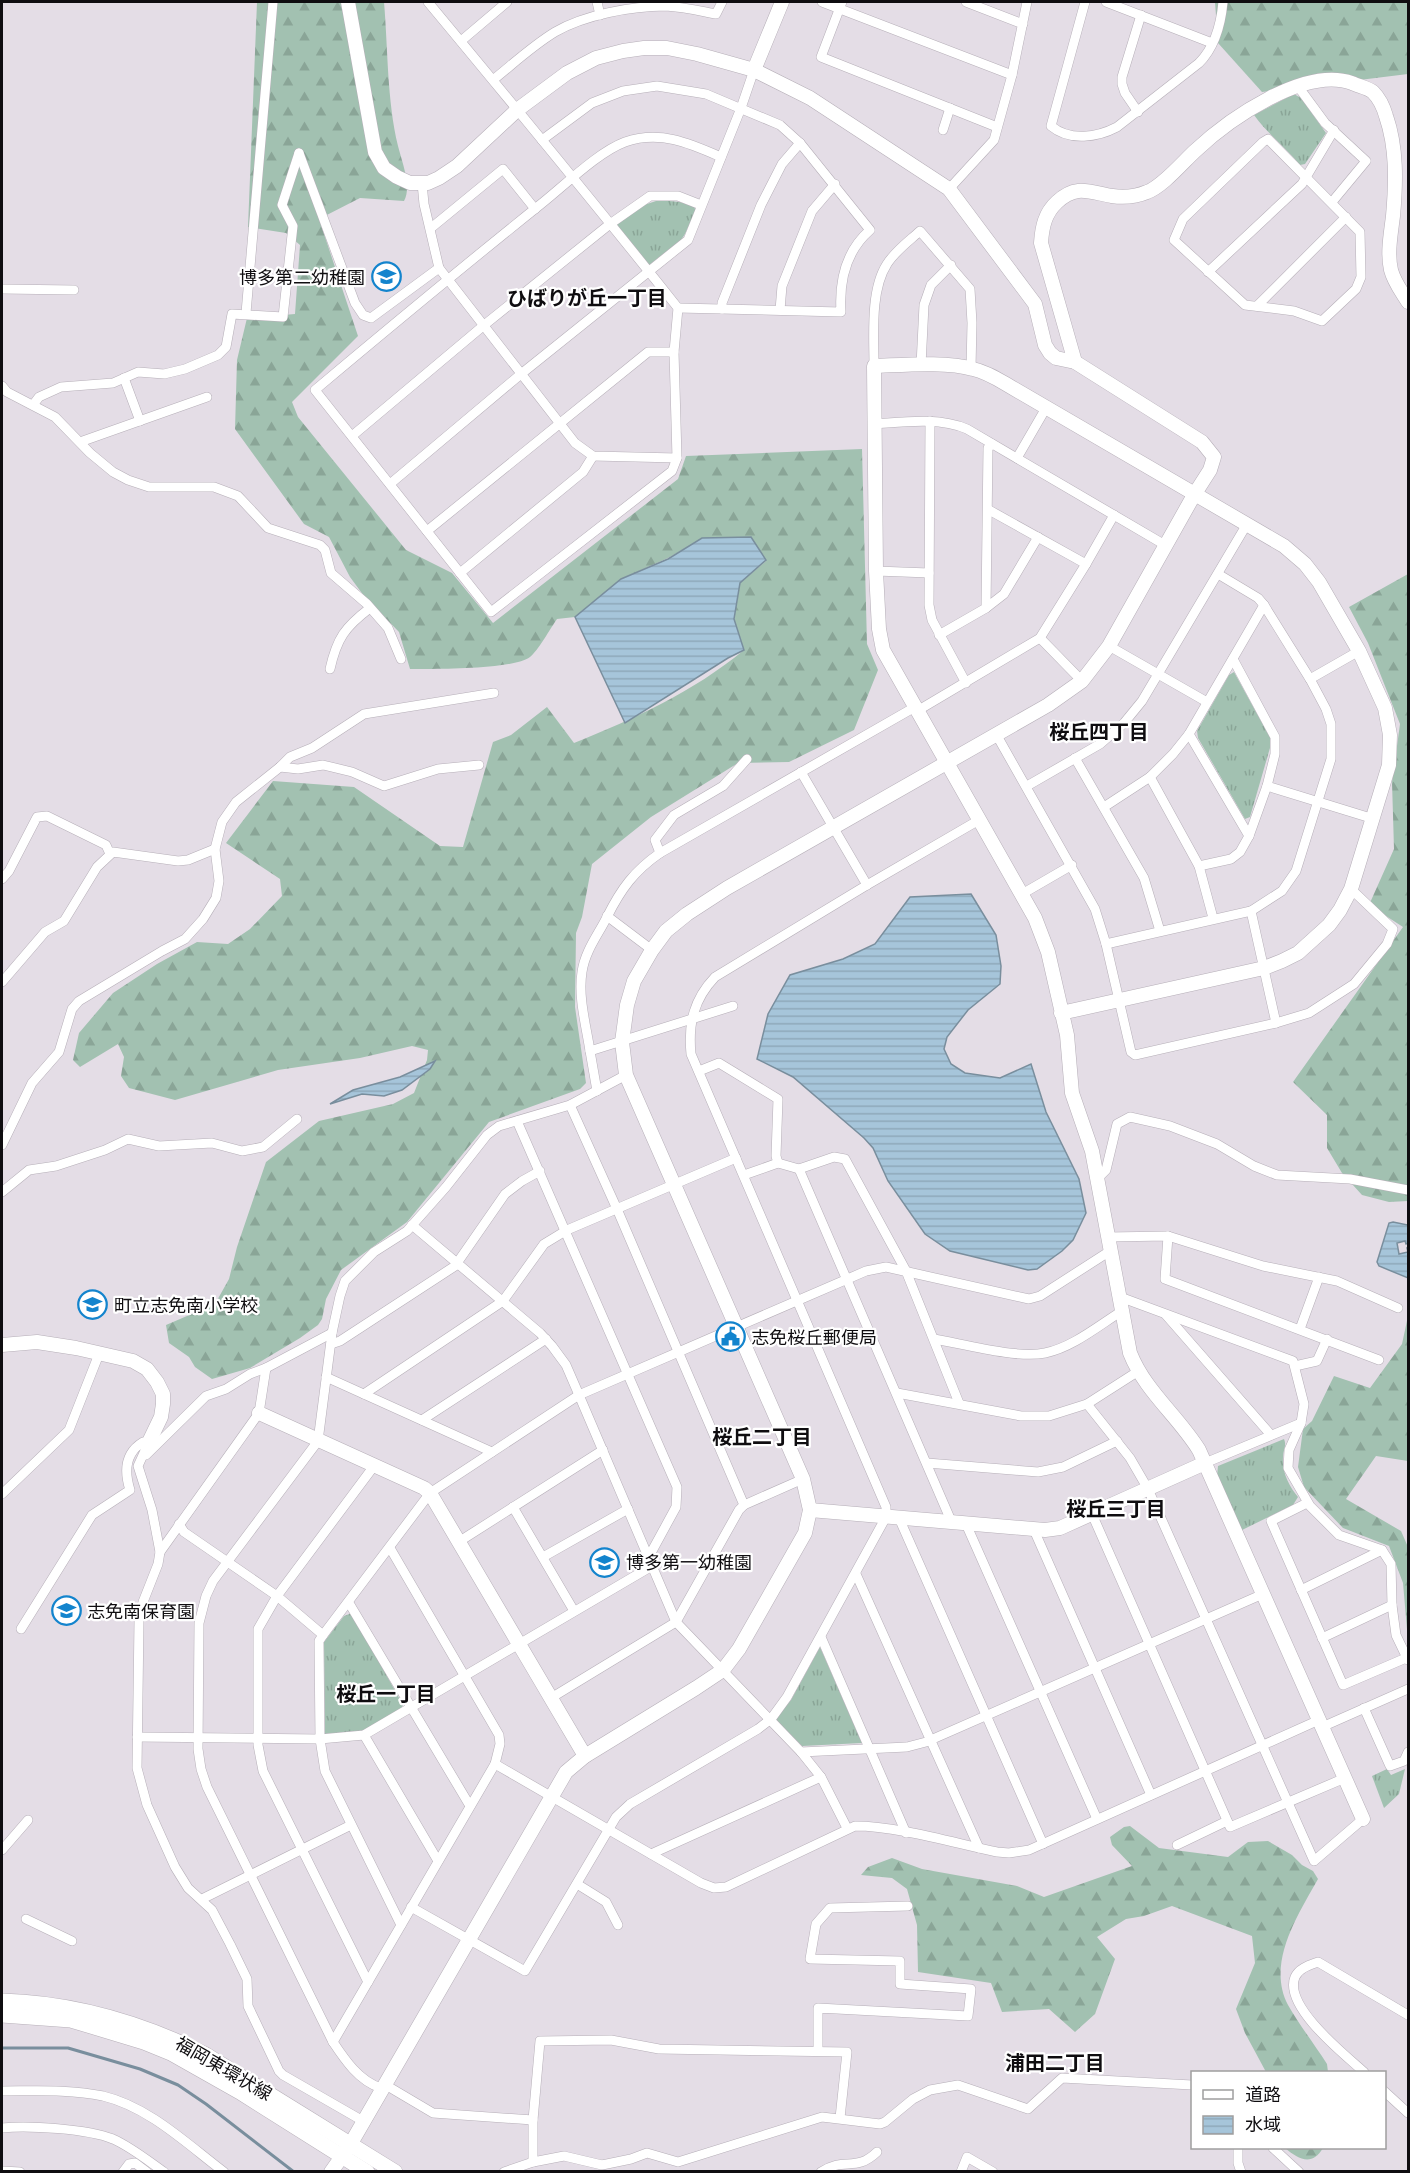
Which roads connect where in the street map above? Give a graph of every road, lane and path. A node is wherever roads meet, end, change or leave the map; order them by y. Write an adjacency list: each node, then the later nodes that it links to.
1 (273, 2): 57 (street)
2 (348, 2): 36 (street)
3 (428, 2): 18 (street)
4 (507, 2): 18 (street)
5 (597, 2): 15 (street)
6 (722, 2): 15 (street)
7 (782, 2): 20 (street)
8 (822, 2): 14 (street)
9 (966, 2): 17 (street)
10 (1027, 2): 17 (street)
11 (1085, 2): 27 (street)
12 (1106, 2): 16 (street)
13 (1223, 2): 19 (street)
14 (841, 5): 21 (street); 25 (street)
15 (600, 15): 22 (street)
16 (1141, 15): 19 (street); 27 (street)
17 (1023, 24): 21 (street)
18 (461, 41): 22 (street)
19 (1212, 43): 27 (street)
20 (754, 70): 24 (street); 26 (street); 38 (street)
21 (1012, 75): 28 (street)
22 (493, 80): 26 (street)
23 (1297, 85): 30 (street); 52 (street); 60 (street)
24 (741, 108): 31 (street); 32 (street); 33 (street)
25 (950, 108): 28 (street); 29 (street)
26 (517, 110): 31 (street); 36 (street)
27 (1138, 112)
28 (997, 127): 38 (street)
29 (943, 130)
30 (1334, 130): 34 (street); 39 (street)
31 (542, 140): 35 (street)
32 (800, 143): 37 (street); 55 (street)
33 (722, 157): 35 (street); 40 (street)
34 (1306, 177): 39 (street); 48 (street); 48 (street)
35 (573, 179): 41 (street); 43 (street)
36 (422, 183): 44 (street)
37 (835, 184): 56 (street); 56 (street)
38 (949, 189): 60 (street)
39 (1332, 202): 42 (street)
40 (701, 205): 43 (street); 47 (street)
41 (535, 208): 44 (street); 49 (street)
42 (1346, 217): 53 (street); 53 (street)
43 (610, 224): 47 (street); 58 (street)
44 (431, 228): 46 (street)
45 (951, 265): 61 (street); 62 (street); 63 (street)
46 (439, 268): 49 (street); 57 (street)
47 (649, 271): 54 (street); 64 (street)
48 (1208, 272): 53 (street)
49 (447, 279): 58 (street); 74 (street)
50 (2, 289): 51 (street)
51 (74, 290)
52 (1408, 302)
53 (1257, 306)
54 (678, 308): 55 (street); 59 (street)
55 (722, 309): 56 (street)
56 (780, 310)
57 (246, 313): 65 (street)
58 (483, 326): 64 (street); 74 (street)
59 (674, 352): 73 (street); 78 (street)
60 (1075, 362): 81 (street)
61 (921, 365): 62 (street); 63 (street)
62 (874, 366): 72 (street)
63 (971, 368): 69 (street)
64 (521, 374): 73 (street); 80 (street)
65 (124, 378): 68 (street); 70 (street)
66 (2, 386): 68 (street)
67 (207, 397): 70 (street)
68 (33, 405): 75 (street)
69 (1046, 408): 79 (street); 81 (street)
70 (140, 421): 75 (street)
71 (930, 421): 72 (street); 76 (street); 91 (street)
72 (874, 423): 89 (street)
73 (559, 424): 77 (street); 85 (street)
74 (352, 436): 80 (street)
75 (80, 442): 94 (street)
76 (992, 444): 79 (street); 82 (street)
77 (593, 456): 78 (street); 90 (street)
78 (676, 458): 90 (street)
79 (1017, 458): 83 (street)
80 (390, 484): 85 (street)
81 (1194, 495): 84 (street); 87 (street)
82 (989, 510): 86 (street); 95 (street)
83 (1114, 515): 87 (street); 88 (street)
84 (1247, 524): 92 (street); 99 (street)
85 (427, 531): 90 (street)
86 (1038, 537): 88 (street); 95 (street)
87 (1166, 545): 98 (street)
88 (1086, 564): 97 (street)
89 (876, 572): 91 (street); 109 (street)
90 (460, 573)
91 (929, 573): 96 (street)
92 (1218, 574): 93 (street); 103 (street)
93 (1264, 605): 101 (street); 104 (street)
94 (370, 608): 100 (street); 102 (street)
95 (986, 608): 96 (street)
96 (939, 635): 106 (street)
97 (1040, 638): 105 (street); 106 (street)
98 (1109, 646): 103 (street); 105 (street)
99 (1359, 651): 104 (street); 123 (street)
100 (401, 659)
101 (1233, 659): 108 (street); 120 (street)
102 (330, 669)
103 (1159, 675): 108 (street); 112 (street)
104 (1310, 679): 121 (street)
105 (1082, 681): 110 (street)
106 (966, 683): 109 (street)
107 (494, 693): 116 (street)
108 (1207, 702): 111 (street)
109 (916, 709): 114 (street); 117 (street)
110 (996, 734): 114 (street); 119 (street)
111 (1189, 734): 118 (street); 126 (street)
112 (1075, 758): 119 (street); 122 (street)
113 (747, 759): 128 (street)
114 (946, 763): 124 (street); 125 (street)
115 (479, 765): 116 (street)
116 (280, 767): 127 (street)
117 (801, 772): 125 (street); 128 (street)
118 (1150, 777): 122 (street); 131 (street)
119 (1027, 786): 130 (street)
120 (1267, 786): 121 (street); 126 (street)
121 (1318, 802): 123 (street); 136 (street)
122 (1104, 807): 139 (street)
123 (1374, 819): 134 (street)
124 (979, 820): 133 (street); 135 (street)
125 (833, 826): 133 (street); 141 (street)
126 (1249, 836): 131 (street)
127 (215, 849): 129 (street); 157 (street)
128 (660, 853): 137 (street)
129 (110, 854): 132 (street); 143 (street)
130 (1072, 865): 135 (street); 140 (street)
131 (1199, 866): 138 (street)
132 (2, 879)
133 (867, 885): 147 (street)
134 (1351, 889): 142 (street); 148 (street)
135 (1022, 894): 146 (street)
136 (1251, 911): 138 (street); 142 (street)
137 (608, 916): 141 (street); 150 (street)
138 (1213, 918): 139 (street)
139 (1160, 930): 140 (street)
140 (1106, 944): 144 (street)
141 (652, 950): 149 (street)
142 (1264, 968): 144 (street); 148 (street)
143 (2, 982)
144 (1118, 999): 146 (street); 148 (street)
145 (733, 1006): 147 (street)
146 (1061, 1013): 163 (street)
147 (691, 1019): 149 (street); 151 (street)
148 (1276, 1023)
149 (622, 1042): 150 (street); 152 (street)
150 (590, 1051): 153 (street)
151 (699, 1071): 158 (street); 159 (street)
152 (626, 1075): 153 (street); 164 (street)
153 (597, 1091): 154 (street)
154 (570, 1105): 156 (street); 167 (street)
155 (297, 1119): 166 (street)
156 (517, 1121): 161 (street); 168 (street)
157 (2, 1145)
158 (736, 1158): 162 (street); 164 (street)
159 (778, 1163): 160 (street); 162 (street)
160 (799, 1169): 173 (street); 175 (street)
161 (540, 1171): 169 (street); 172 (street)
162 (744, 1175): 178 (street)
163 (1098, 1178): 165 (street); 171 (street)
164 (674, 1185): 167 (street); 182 (street)
165 (1408, 1190)
166 (2, 1192)
167 (617, 1209): 169 (street); 190 (street)
168 (412, 1225): 172 (street); 184 (street)
169 (567, 1230): 177 (street); 196 (street)
170 (1168, 1236): 171 (street); 174 (street); 183 (street)
171 (1109, 1244): 173 (street); 176 (street)
172 (458, 1263): 177 (street); 188 (street)
173 (906, 1271): 175 (street); 186 (street)
174 (1319, 1277): 179 (street); 183 (street)
175 (849, 1280): 178 (street); 198 (street)
176 (1120, 1297): 180 (street); 181 (street)
177 (503, 1301): 185 (street); 199 (street)
178 (798, 1302): 182 (street); 226 (street)
179 (1398, 1308)
180 (1122, 1311): 186 (street); 195 (street)
181 (1165, 1313): 193 (street); 206 (street)
182 (736, 1328): 190 (street); 216 (street)
183 (1300, 1329): 187 (street)
184 (332, 1333): 188 (street); 194 (street)
185 (546, 1339): 200 (street); 204 (street)
186 (934, 1339): 201 (street)
187 (1327, 1339): 192 (street); 193 (street)
188 (330, 1344): 197 (street)
189 (2, 1345): 191 (street)
190 (678, 1353): 196 (street); 221 (street)
191 (99, 1354): 209 (street); 219 (street)
192 (1379, 1360)
193 (1295, 1366): 205 (street)
194 (266, 1368): 203 (street); 212 (street)
195 (1137, 1372): 202 (street); 214 (street)
196 (629, 1374): 200 (street); 234 (street)
197 (326, 1377): 199 (street); 207 (street)
198 (897, 1393): 201 (street); 213 (street)
199 (364, 1394): 204 (street)
200 (579, 1395): 210 (street); 211 (street)
201 (959, 1403): 202 (street)
202 (1087, 1404): 208 (street)
203 (259, 1413): 207 (street); 228 (street)
204 (422, 1420): 211 (street)
205 (1301, 1423): 206 (street); 220 (street)
206 (1270, 1435): 214 (street)
207 (318, 1441): 215 (street); 236 (street)
208 (1117, 1441): 213 (street); 217 (street)
209 (148, 1444): 212 (street); 247 (street)
210 (603, 1450): 222 (street); 223 (street)
211 (492, 1452): 218 (street)
212 (142, 1460): 233 (street)
213 (927, 1463): 227 (street)
214 (1205, 1463): 217 (street); 240 (street)
215 (374, 1466): 218 (street); 241 (street)
216 (803, 1479): 221 (street); 224 (street)
217 (1148, 1489): 225 (street); 245 (street)
218 (430, 1492): 230 (street); 231 (street)
219 (2, 1494)
220 (1308, 1503): 232 (street); 239 (street)
221 (744, 1505): 246 (street)
222 (513, 1507): 230 (street); 235 (street)
223 (628, 1509): 234 (street); 235 (street)
224 (810, 1510): 226 (street); 255 (street)
225 (1092, 1514): 229 (street); 252 (street)
226 (892, 1517): 227 (street); 238 (street); 262 (street)
227 (959, 1523): 229 (street); 258 (street)
228 (179, 1524): 233 (street); 236 (street)
229 (1034, 1530): 254 (street)
230 (460, 1541): 251 (street)
231 (390, 1548): 242 (street); 256 (street)
232 (1382, 1550): 239 (street); 243 (street)
233 (160, 1552): 266 (street)
234 (647, 1555): 237 (street)
235 (543, 1557): 244 (street)
236 (226, 1561): 241 (street); 268 (street)
237 (652, 1566): 244 (street); 246 (street)
238 (856, 1574): 249 (street); 270 (street)
239 (1301, 1590): 250 (street)
240 (1263, 1594): 245 (street); 264 (street)
241 (277, 1596): 248 (street); 267 (street)
242 (349, 1603): 248 (street); 260 (street)
243 (1392, 1605): 250 (street); 253 (street)
244 (574, 1611): 251 (street)
245 (1206, 1619): 252 (street); 271 (street)
246 (676, 1622): 255 (street); 259 (street)
247 (21, 1629)
248 (323, 1635): 269 (street)
249 (821, 1637): 263 (street); 272 (street)
250 (1322, 1638): 253 (street)
251 (519, 1644): 256 (street); 259 (street)
252 (1149, 1644): 254 (street); 277 (street)
253 (1407, 1659)
254 (1094, 1668): 258 (street); 280 (street)
255 (723, 1670): 263 (street); 275 (street)
256 (465, 1675): 260 (street); 276 (street)
257 (1408, 1689): 261 (street)
258 (1040, 1692): 262 (street); 286 (street)
259 (550, 1698): 275 (street)
260 (411, 1707): 265 (street); 283 (street)
261 (1364, 1708): 264 (street); 274 (street)
262 (987, 1716): 270 (street); 292 (street)
263 (771, 1719): 273 (street); 290 (street)
264 (1321, 1723): 271 (street); 279 (street)
265 (364, 1735): 269 (street); 298 (street)
266 (137, 1737): 268 (street); 301 (street)
267 (258, 1738): 268 (street); 269 (street); 296 (street)
268 (198, 1739): 299 (street)
269 (320, 1739): 288 (street)
270 (930, 1740): 272 (street); 294 (street)
271 (1263, 1746): 277 (street); 282 (street)
272 (870, 1748): 273 (street); 291 (street)
273 (801, 1752): 278 (street)
274 (1408, 1752)
275 (585, 1756): 281 (street)
276 (495, 1764): 281 (street); 283 (street)
277 (1205, 1771): 280 (street); 287 (street)
278 (821, 1777): 289 (street); 297 (street)
279 (1345, 1778): 282 (street); 284 (street)
280 (1151, 1795): 286 (street)
281 (551, 1796): 290 (street); 308 (street)
282 (1288, 1802): 284 (street); 287 (street)
283 (470, 1806): 298 (street)
284 (1363, 1819)
285 (28, 1820): 295 (street)
286 (1097, 1820): 292 (street)
287 (1227, 1821): 293 (street)
288 (351, 1825): 296 (street); 305 (street)
289 (847, 1828): 291 (street); 297 (street)
290 (608, 1829): 297 (street); 300 (street)
291 (906, 1833): 294 (street)
292 (1043, 1844): 294 (street)
293 (1177, 1845)
294 (979, 1848)
295 (2, 1850)
296 (301, 1850): 299 (street); 309 (street)
297 (651, 1854)
298 (438, 1861): 303 (street)
299 (251, 1874): 301 (street); 313 (street)
300 (576, 1884): 306 (street); 308 (street)
301 (202, 1899): 323 (street)
302 (909, 1905): 314 (street)
303 (411, 1907): 305 (street); 308 (street)
304 (26, 1919): 307 (street)
305 (401, 1925): 309 (street)
306 (618, 1925)
307 (72, 1941)
308 (469, 1941): 317 (street)
309 (368, 1982): 313 (street)
310 (2, 2001): 327 (main road, 福岡東環状線)
311 (2, 2015): 327 (main road, 福岡東環状線)
312 (1408, 2015): 315 (street)
313 (333, 2042): 317 (street)
314 (818, 2051): 321 (street); 322 (street)
315 (1362, 2071)
316 (1191, 2085): 321 (street)
317 (383, 2086): 322 (street); 323 (street)
318 (2, 2091): 335 (street)
319 (1386, 2093): 320 (street)
320 (1408, 2113)
321 (840, 2118): 329 (street)
322 (533, 2120): 329 (street)
323 (363, 2121): 327 (street)
324 (2, 2128): 334 (street)
325 (1238, 2149): 343 (street)
326 (1274, 2149): 344 (street)
327 (346, 2150): 336 (street); 337 (main road, 福岡東環状線); 338 (main road, 福岡東環状線)
328 (877, 2152): 340 (street)
329 (533, 2162): 339 (street)
330 (2, 2171): 331 (street)
331 (20, 2172)
332 (123, 2172): 333 (street)
333 (147, 2172)
334 (164, 2172)
335 (224, 2172)
336 (331, 2172)
337 (366, 2172)
338 (395, 2172)
339 (504, 2172)
340 (821, 2172)
341 (961, 2172): 342 (street)
342 (993, 2172)
343 (1241, 2172)
344 (1299, 2172)

